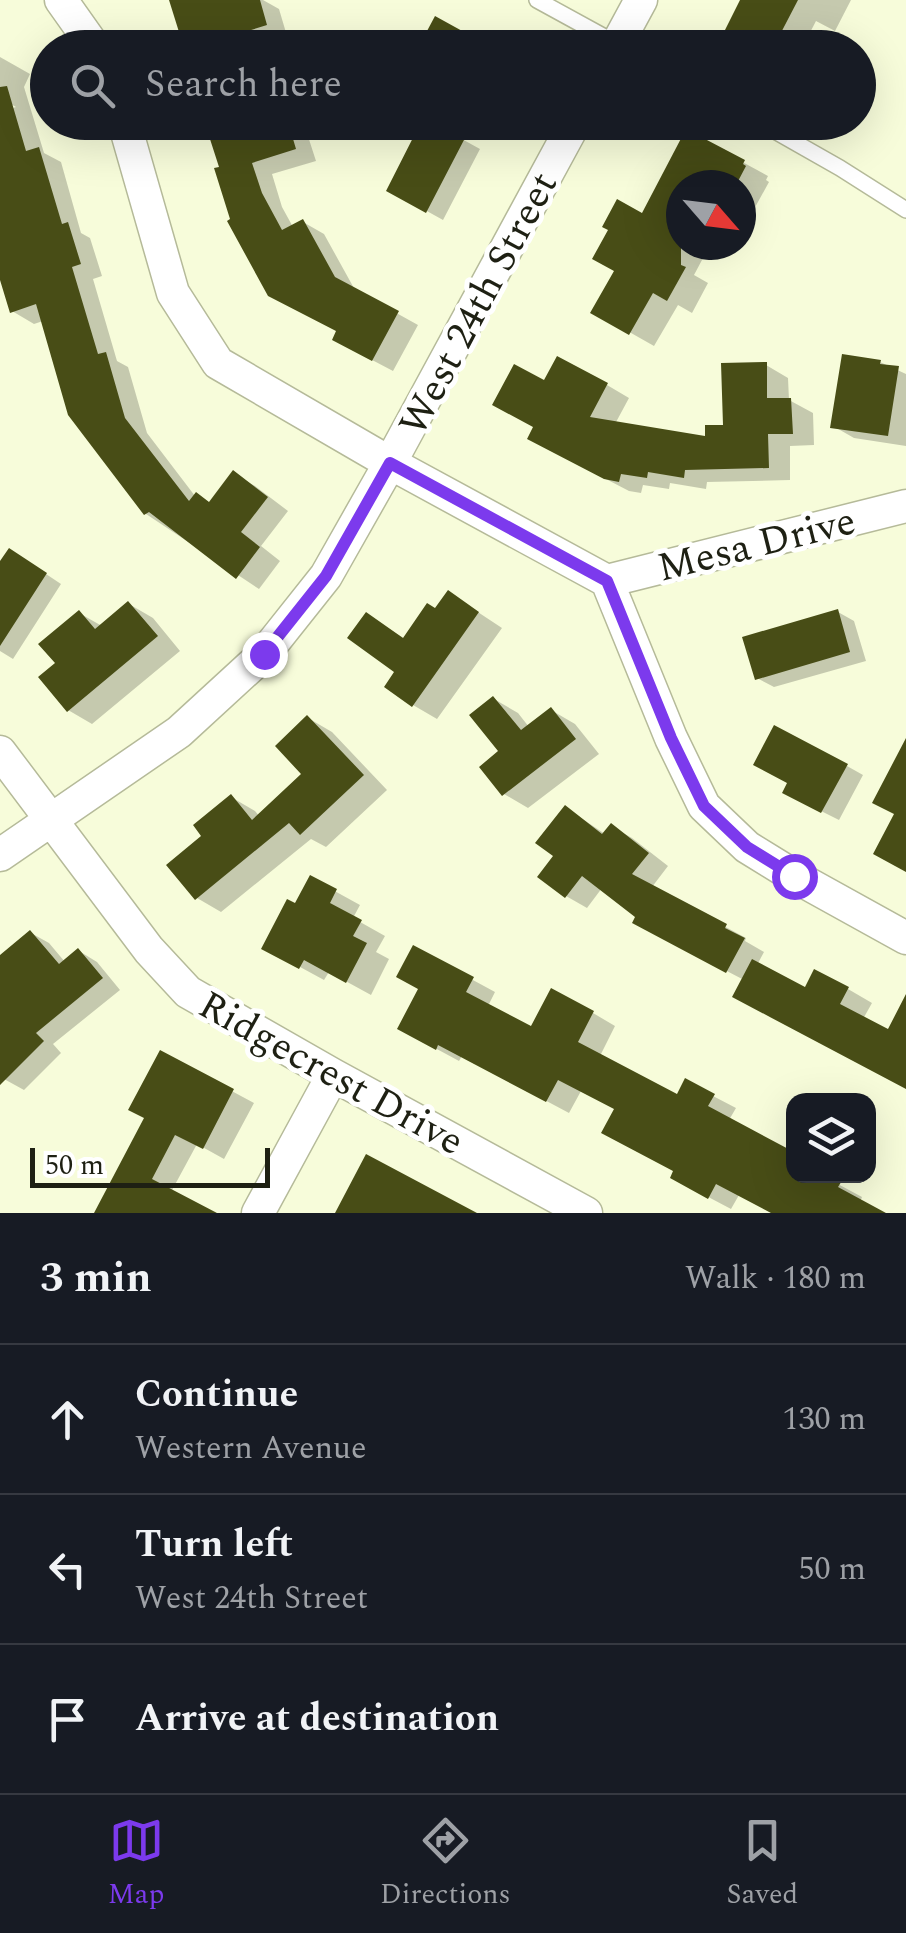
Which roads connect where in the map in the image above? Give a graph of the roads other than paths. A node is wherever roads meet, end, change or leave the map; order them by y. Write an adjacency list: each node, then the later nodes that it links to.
1 (61, 0): 4 (street)
2 (537, 0): 5 (lane)
3 (641, 0): 6 (street)
4 (82, 30)
5 (590, 30)
6 (627, 30)
7 (129, 140): 11 (street)
8 (564, 140): 11 (street, West 24th Street)
9 (790, 140): 10 (lane)
10 (906, 210)
11 (390, 463): 13 (street); 15 (street, West 24th Street)
12 (906, 506): 13 (street, Mesa Drive)
13 (607, 581): 17 (street)
14 (0, 752): 15 (street, Ridgecrest Drive)
15 (52, 819): 16 (street, West 24th Street); 18 (street, Ridgecrest Drive)
16 (0, 855)
17 (906, 938)
18 (333, 1076): 19 (street); 20 (street, Ridgecrest Drive)
19 (258, 1213)
20 (586, 1213)

